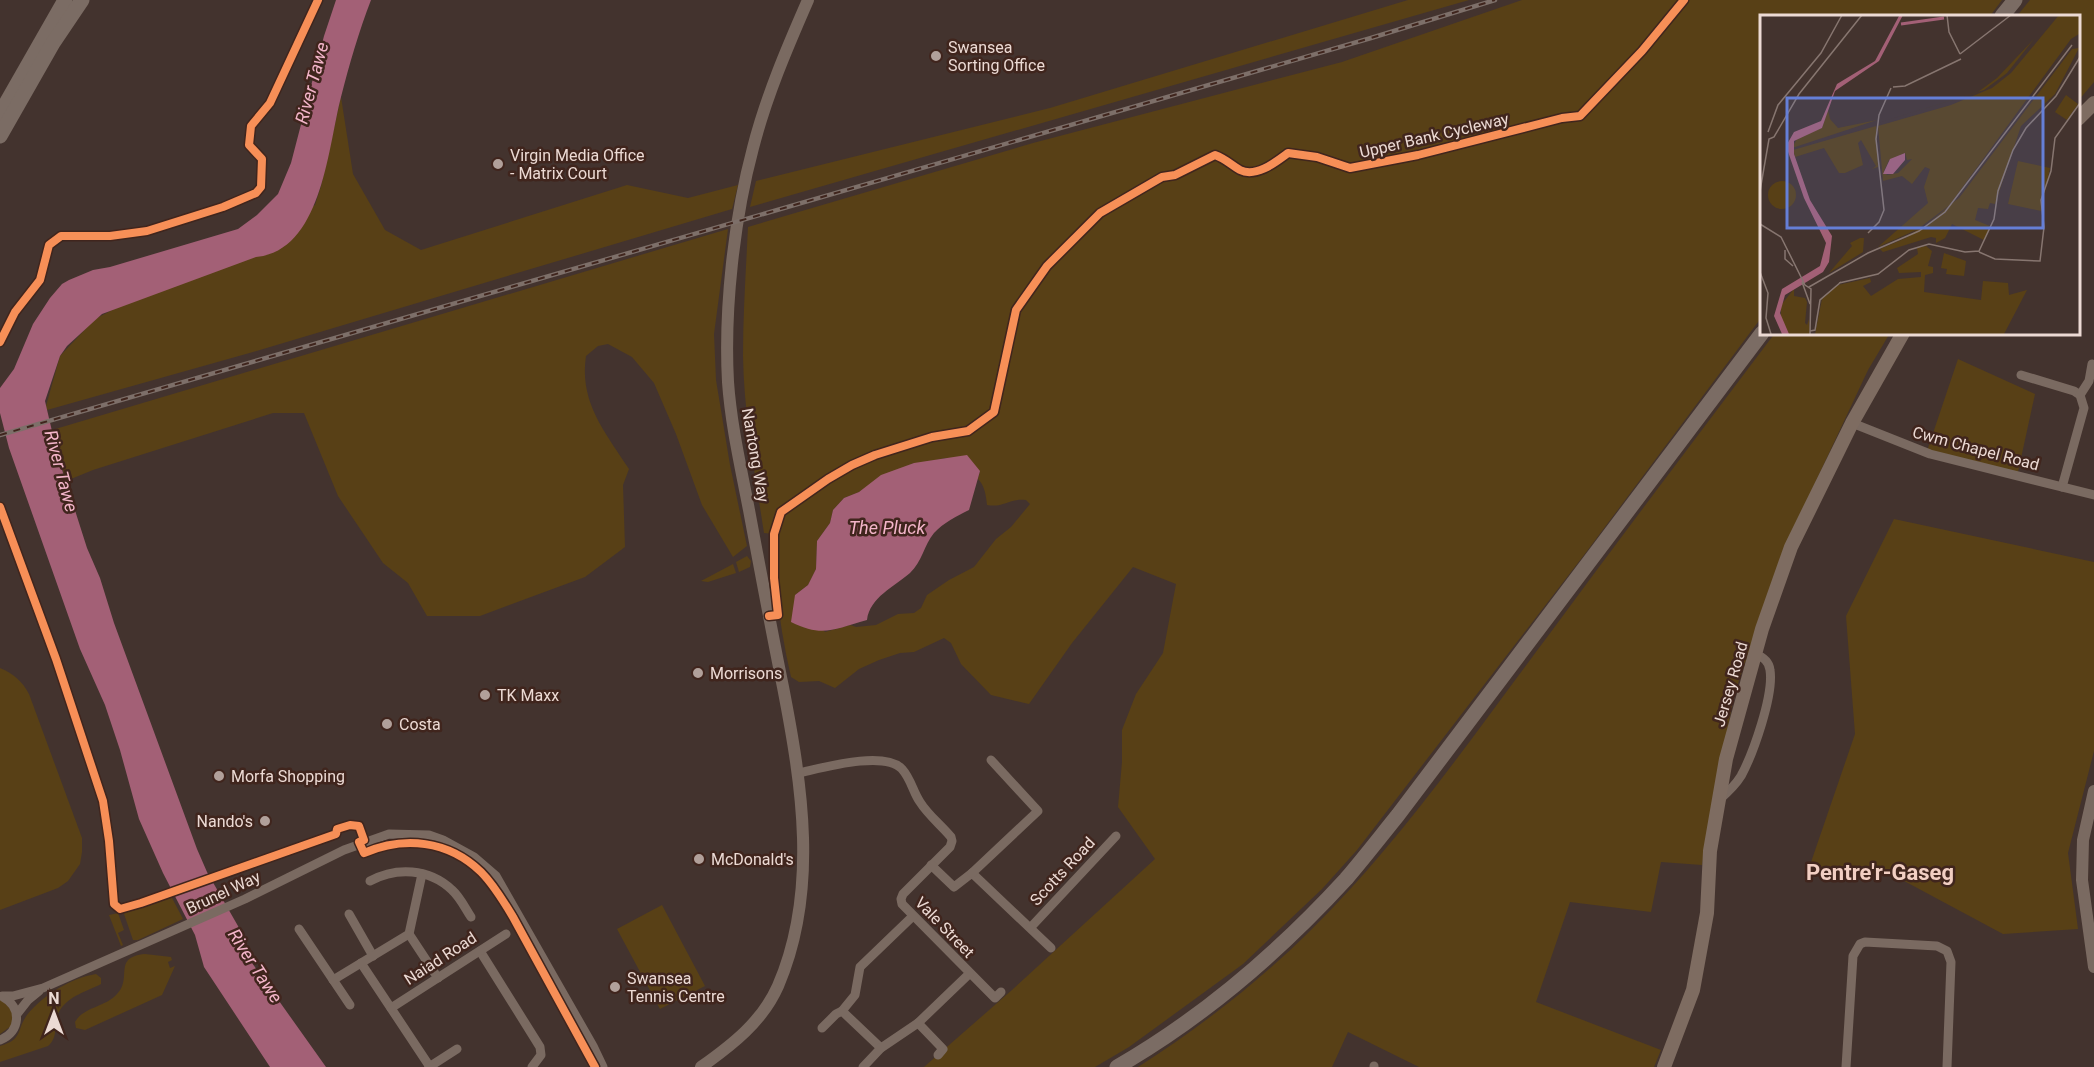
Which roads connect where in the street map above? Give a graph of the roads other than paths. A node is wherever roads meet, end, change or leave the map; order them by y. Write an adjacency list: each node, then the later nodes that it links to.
1 (65, 0): 7 (main road)
2 (82, 0): 9 (main road)
3 (808, 0): 20 (street, Nantong Way)
4 (2015, 0): 5 (main road)
5 (2003, 15)
6 (2094, 103): 8 (main road)
7 (0, 114)
8 (2079, 118)
9 (0, 136)
10 (1761, 334): 63 (main road)
11 (1902, 334): 15 (main road, Jersey Road)
12 (2092, 364): 14 (street)
13 (2021, 375): 14 (street)
14 (2080, 395): 16 (street)
15 (1852, 423): 16 (street, Cwm Chapel Road); 18 (main road, Jersey Road)
16 (2062, 487): 17 (street, Cwm Chapel Road)
17 (2094, 495)
18 (1755, 654): 22 (main road, Jersey Road); 22 (street)
19 (992, 760): 25 (street)
20 (799, 773): 24 (street, Vale Street); 61 (street, Nantong Way)
21 (2094, 791): 39 (street)
22 (1719, 800): 64 (main road, Jersey Road)
23 (1116, 836): 31 (street, Scotts Road)
24 (931, 865): 25 (street); 30 (street, Vale Street)
25 (972, 873): 31 (street, Scotts Road)
26 (423, 874): 27 (street); 29 (street); 33 (street)
27 (369, 881)
28 (349, 914): 37 (street)
29 (471, 916)
30 (913, 916): 40 (street, Vale Street); 48 (street)
31 (1030, 927): 35 (street, Scotts Road)
32 (299, 929): 42 (street)
33 (409, 933): 37 (street); 41 (street)
34 (506, 934): 36 (street, Naiad Road)
35 (1051, 948)
36 (480, 951): 41 (street, Naiad Road); 58 (street)
37 (373, 956): 38 (street)
38 (361, 963): 42 (street); 47 (street)
39 (2094, 967)
40 (969, 974): 44 (street, Vale Street); 50 (street)
41 (438, 978): 47 (street, Naiad Road)
42 (333, 980): 46 (street)
43 (43, 988): 45 (street, Brunel Way); 49 (street, Brunel Way); 53 (street, Brunel Way)
44 (1001, 992)
45 (1, 996): 49 (street, Brunel Way)
46 (350, 1005)
47 (391, 1008): 57 (street)
48 (842, 1011): 51 (street); 54 (street)
49 (17, 1014): 52 (street, Brunel Way)
50 (918, 1023): 54 (street); 56 (street)
51 (822, 1028)
52 (0, 1040)
53 (593, 1046): 59 (street, Brunel Way); 60 (street, Brunel Way)
54 (881, 1048): 62 (street)
55 (457, 1049): 57 (street)
56 (938, 1054)
57 (430, 1067)
58 (532, 1067)
59 (603, 1067)
60 (610, 1067)
61 (701, 1067)
62 (863, 1067)
63 (1117, 1067)
64 (1664, 1067)
65 (1846, 1067): 66 (street)
66 (1947, 1067)

